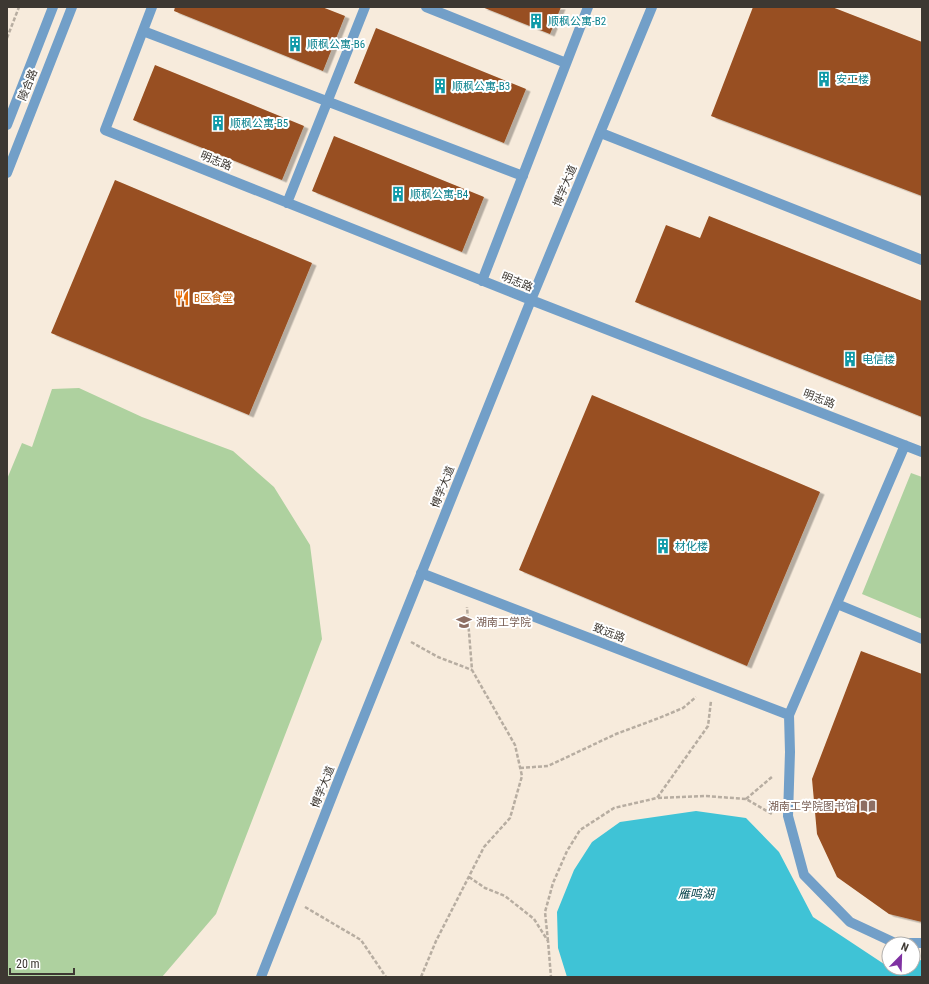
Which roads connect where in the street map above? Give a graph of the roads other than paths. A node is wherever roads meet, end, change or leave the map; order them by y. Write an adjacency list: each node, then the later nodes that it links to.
1 (53, 7): 11 (street, 陵合路)
2 (72, 7): 13 (street, 陵合路)
3 (152, 7): 8 (street)
4 (365, 7): 10 (street)
5 (426, 7): 9 (street)
6 (588, 7): 9 (street)
7 (652, 7): 12 (street, 博学大道)
8 (143, 31): 10 (street); 16 (street, 明志路)
9 (566, 63): 15 (street)
10 (327, 102): 15 (street); 16 (street)
11 (7, 126): 13 (street)
12 (600, 133): 17 (street); 19 (street, 博学大道)
13 (22, 134): 14 (street, 陵合路)
14 (7, 172)
15 (522, 176): 18 (street)
16 (287, 202): 18 (street, 明志路)
17 (922, 260)
18 (482, 281): 19 (street, 明志路)
19 (531, 300): 20 (street, 明志路); 22 (street, 博学大道)
20 (905, 445): 21 (street, 明志路); 23 (street)
21 (922, 452)
22 (421, 573): 25 (street, 致远路); 27 (street, 博学大道)
23 (837, 604): 24 (street); 25 (street)
24 (922, 639)
25 (789, 715): 26 (street)
26 (922, 943)
27 (261, 977)

